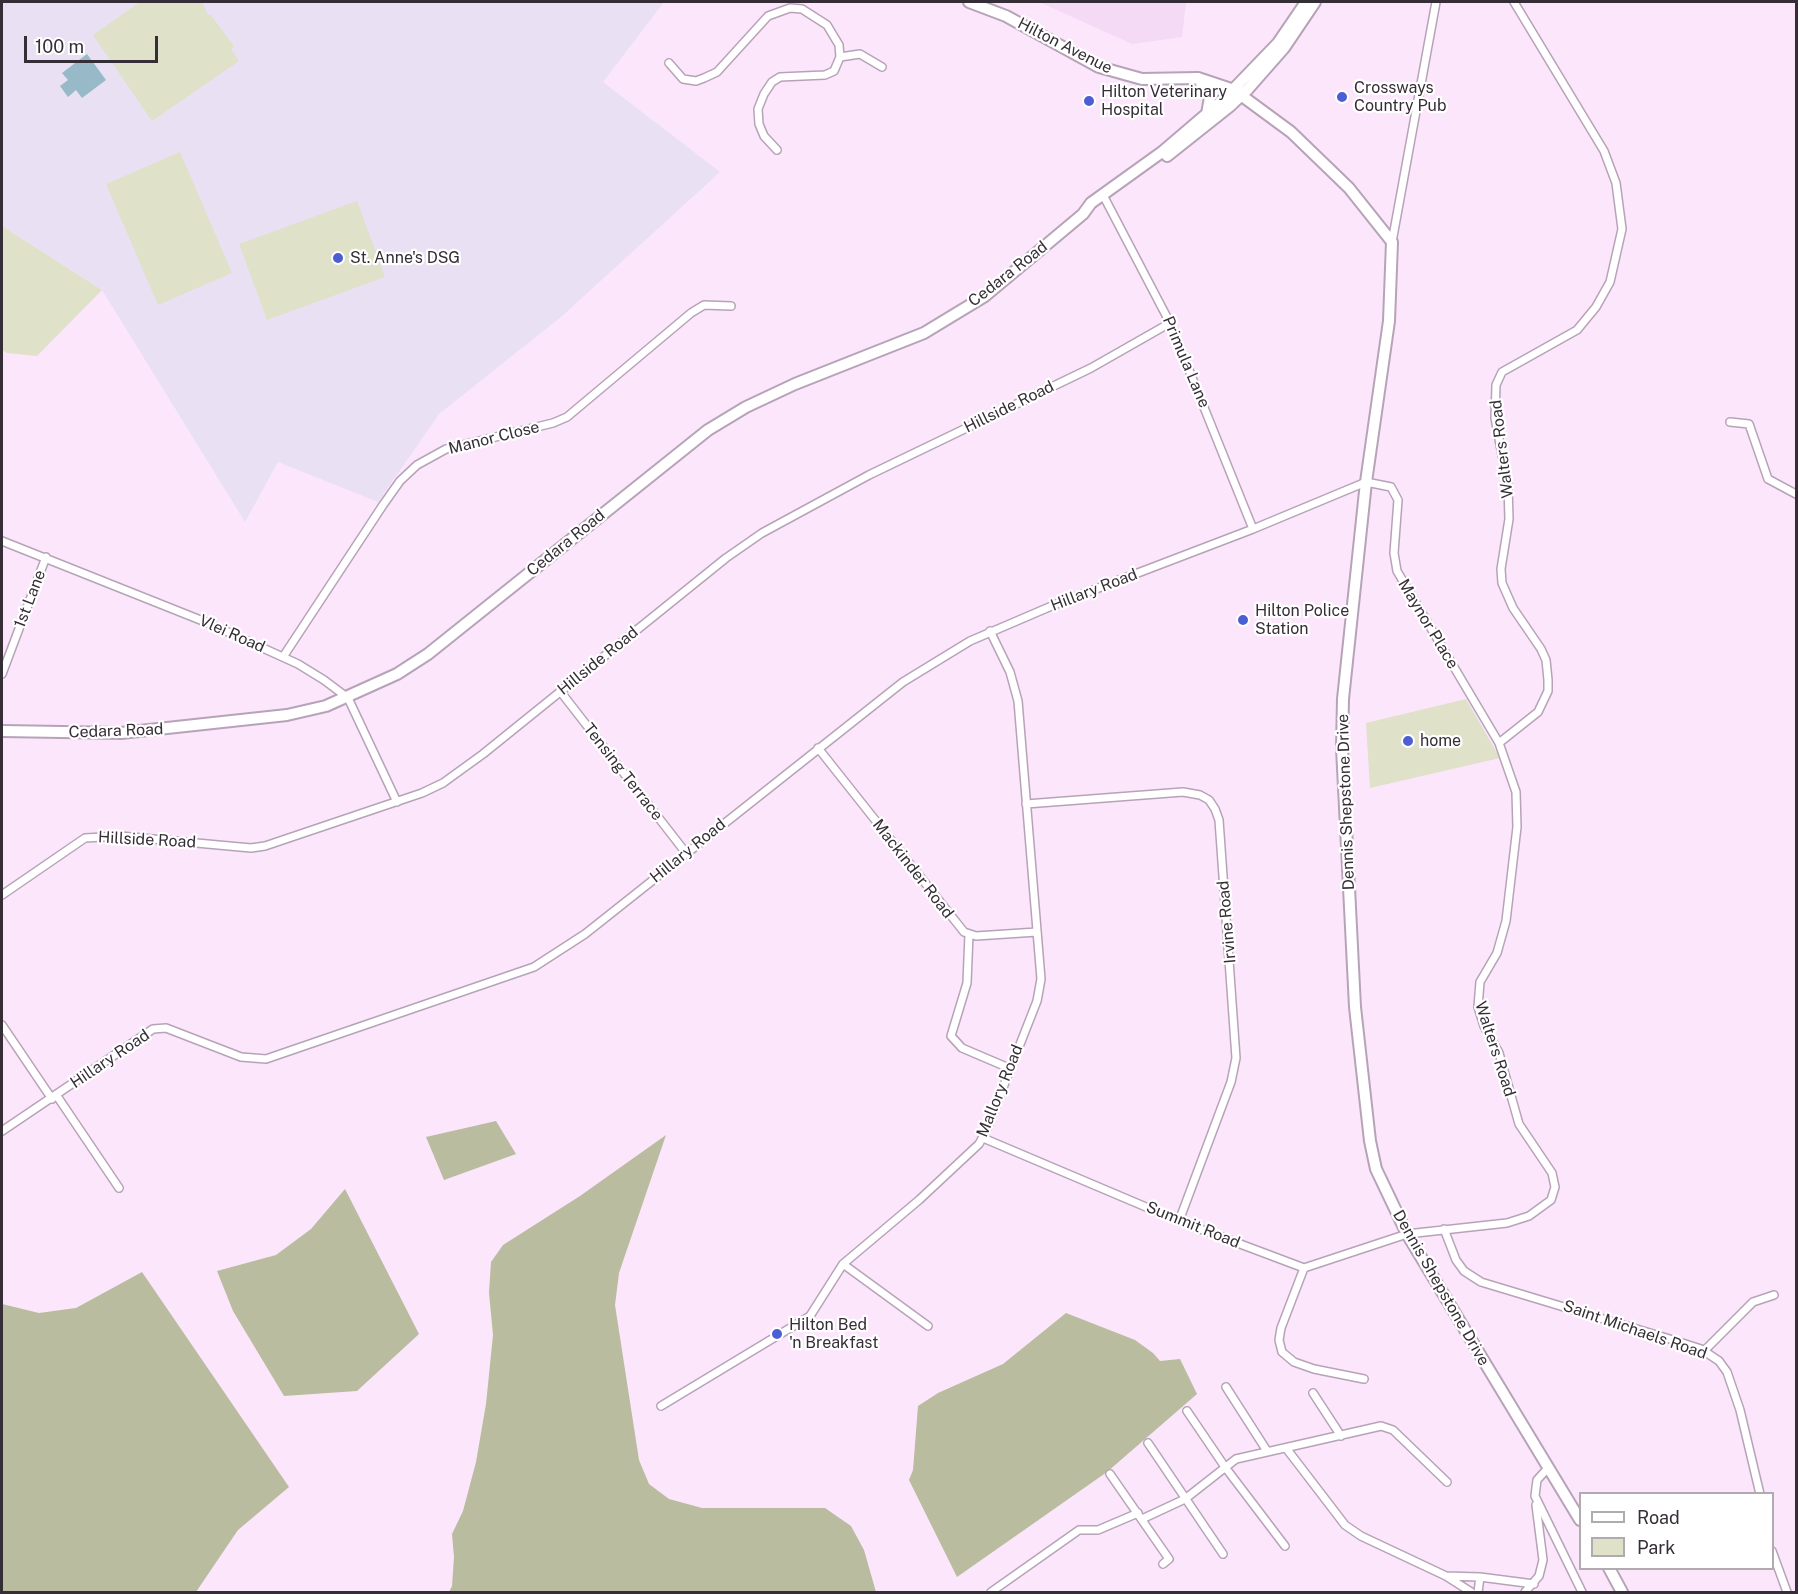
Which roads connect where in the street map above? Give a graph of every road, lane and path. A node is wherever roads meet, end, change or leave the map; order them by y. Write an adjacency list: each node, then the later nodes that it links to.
1 (969, 2): 10 (main road, Hilton Avenue)
2 (1306, 2): 11 (main road)
3 (1315, 2): 11 (main road)
4 (1436, 2): 15 (street)
5 (1514, 2): 30 (street, Walters Road)
6 (803, 5): 7 (street); 8 (street)
7 (840, 57): 9 (street); 13 (street)
8 (669, 63)
9 (882, 67)
10 (1198, 78): 11 (main road, Hilton Avenue); 12 (main road)
11 (1237, 92): 12 (main road, Cedara Road); 14 (main road, Cedara Road); 15 (main road)
12 (1207, 115): 14 (main road, Cedara Road)
13 (777, 150)
14 (1105, 198): 17 (street, Primula Lane); 28 (main road, Cedara Road)
15 (1392, 242): 19 (main road, Dennis Shepstone Drive)
16 (731, 306): 25 (street, Manor Close)
17 (1170, 323): 21 (street, Primula Lane); 27 (street, Hillside Road)
18 (1730, 422): 20 (street)
19 (1366, 482): 21 (street, Hillary Road); 30 (street, Maynor Place); 46 (main road, Dennis Shepstone Drive)
20 (1797, 494)
21 (1253, 529): 24 (street, Hillary Road)
22 (2, 541): 23 (street, Vlei Road)
23 (46, 557): 25 (street, Vlei Road); 26 (street, 1st Lane)
24 (990, 632): 31 (street, Hillary Road); 33 (street, Mallory Road)
25 (283, 657): 28 (street, Vlei Road)
26 (2, 674)
27 (560, 691): 32 (street, Hillside Road); 34 (street, Tensing Terrace)
28 (348, 698): 29 (main road, Cedara Road); 32 (street, Vlei Road)
29 (2, 731)
30 (1498, 743): 45 (street, Walters Road)
31 (818, 748): 34 (street, Hillary Road); 37 (street, Mackinder Road)
32 (397, 802): 35 (street, Hillside Road)
33 (1026, 804): 36 (street, Mallory Road); 44 (street, Irvine Road)
34 (686, 853): 40 (street, Hillary Road)
35 (2, 895)
36 (1037, 932): 37 (street); 39 (street, Mallory Road)
37 (969, 934): 39 (street)
38 (2, 1025): 40 (street)
39 (1009, 1068): 42 (street, Mallory Road)
40 (55, 1097): 41 (street, Hillary Road); 43 (street)
41 (2, 1131)
42 (983, 1138): 44 (street, Summit Road); 47 (street, Mallory Road)
43 (118, 1188)
44 (1179, 1221): 48 (street, Summit Road)
45 (1444, 1229): 46 (street, Walters Road); 51 (street, Saint Michaels Road)
46 (1407, 1234): 48 (street); 62 (main road, Dennis Shepstone Drive)
47 (843, 1264): 50 (street); 55 (street, Mallory Road)
48 (1304, 1268): 52 (street)
49 (1774, 1295): 51 (street)
50 (928, 1326)
51 (1704, 1351): 65 (street, Saint Michaels Road)
52 (1364, 1379)
53 (1226, 1387): 60 (street)
54 (1313, 1394): 57 (street)
55 (661, 1406)
56 (1186, 1411): 61 (street)
57 (1341, 1436): 59 (street); 64 (street)
58 (1148, 1443): 67 (street)
59 (1286, 1448): 60 (street); 75 (street)
60 (1268, 1451): 61 (street)
61 (1225, 1467): 67 (street); 70 (street)
62 (1548, 1468): 66 (street); 69 (main road, Dennis Shepstone Drive)
63 (1110, 1474): 68 (street)
64 (1447, 1482)
65 (1760, 1492)
66 (1535, 1496): 77 (street); 82 (street)
67 (1185, 1499): 68 (street); 71 (street)
68 (1140, 1516): 73 (street); 78 (street)
69 (1579, 1517)
70 (1285, 1546)
71 (1223, 1554)
72 (1774, 1554): 84 (street)
73 (1163, 1564)
74 (1610, 1570): 83 (main road)
75 (1446, 1576): 76 (street); 79 (street)
76 (1480, 1577): 77 (street); 80 (street)
77 (1534, 1584): 81 (street)
78 (991, 1593)
79 (1471, 1593)
80 (1478, 1593)
81 (1525, 1593)
82 (1582, 1593)
83 (1623, 1593)
84 (1787, 1593)

